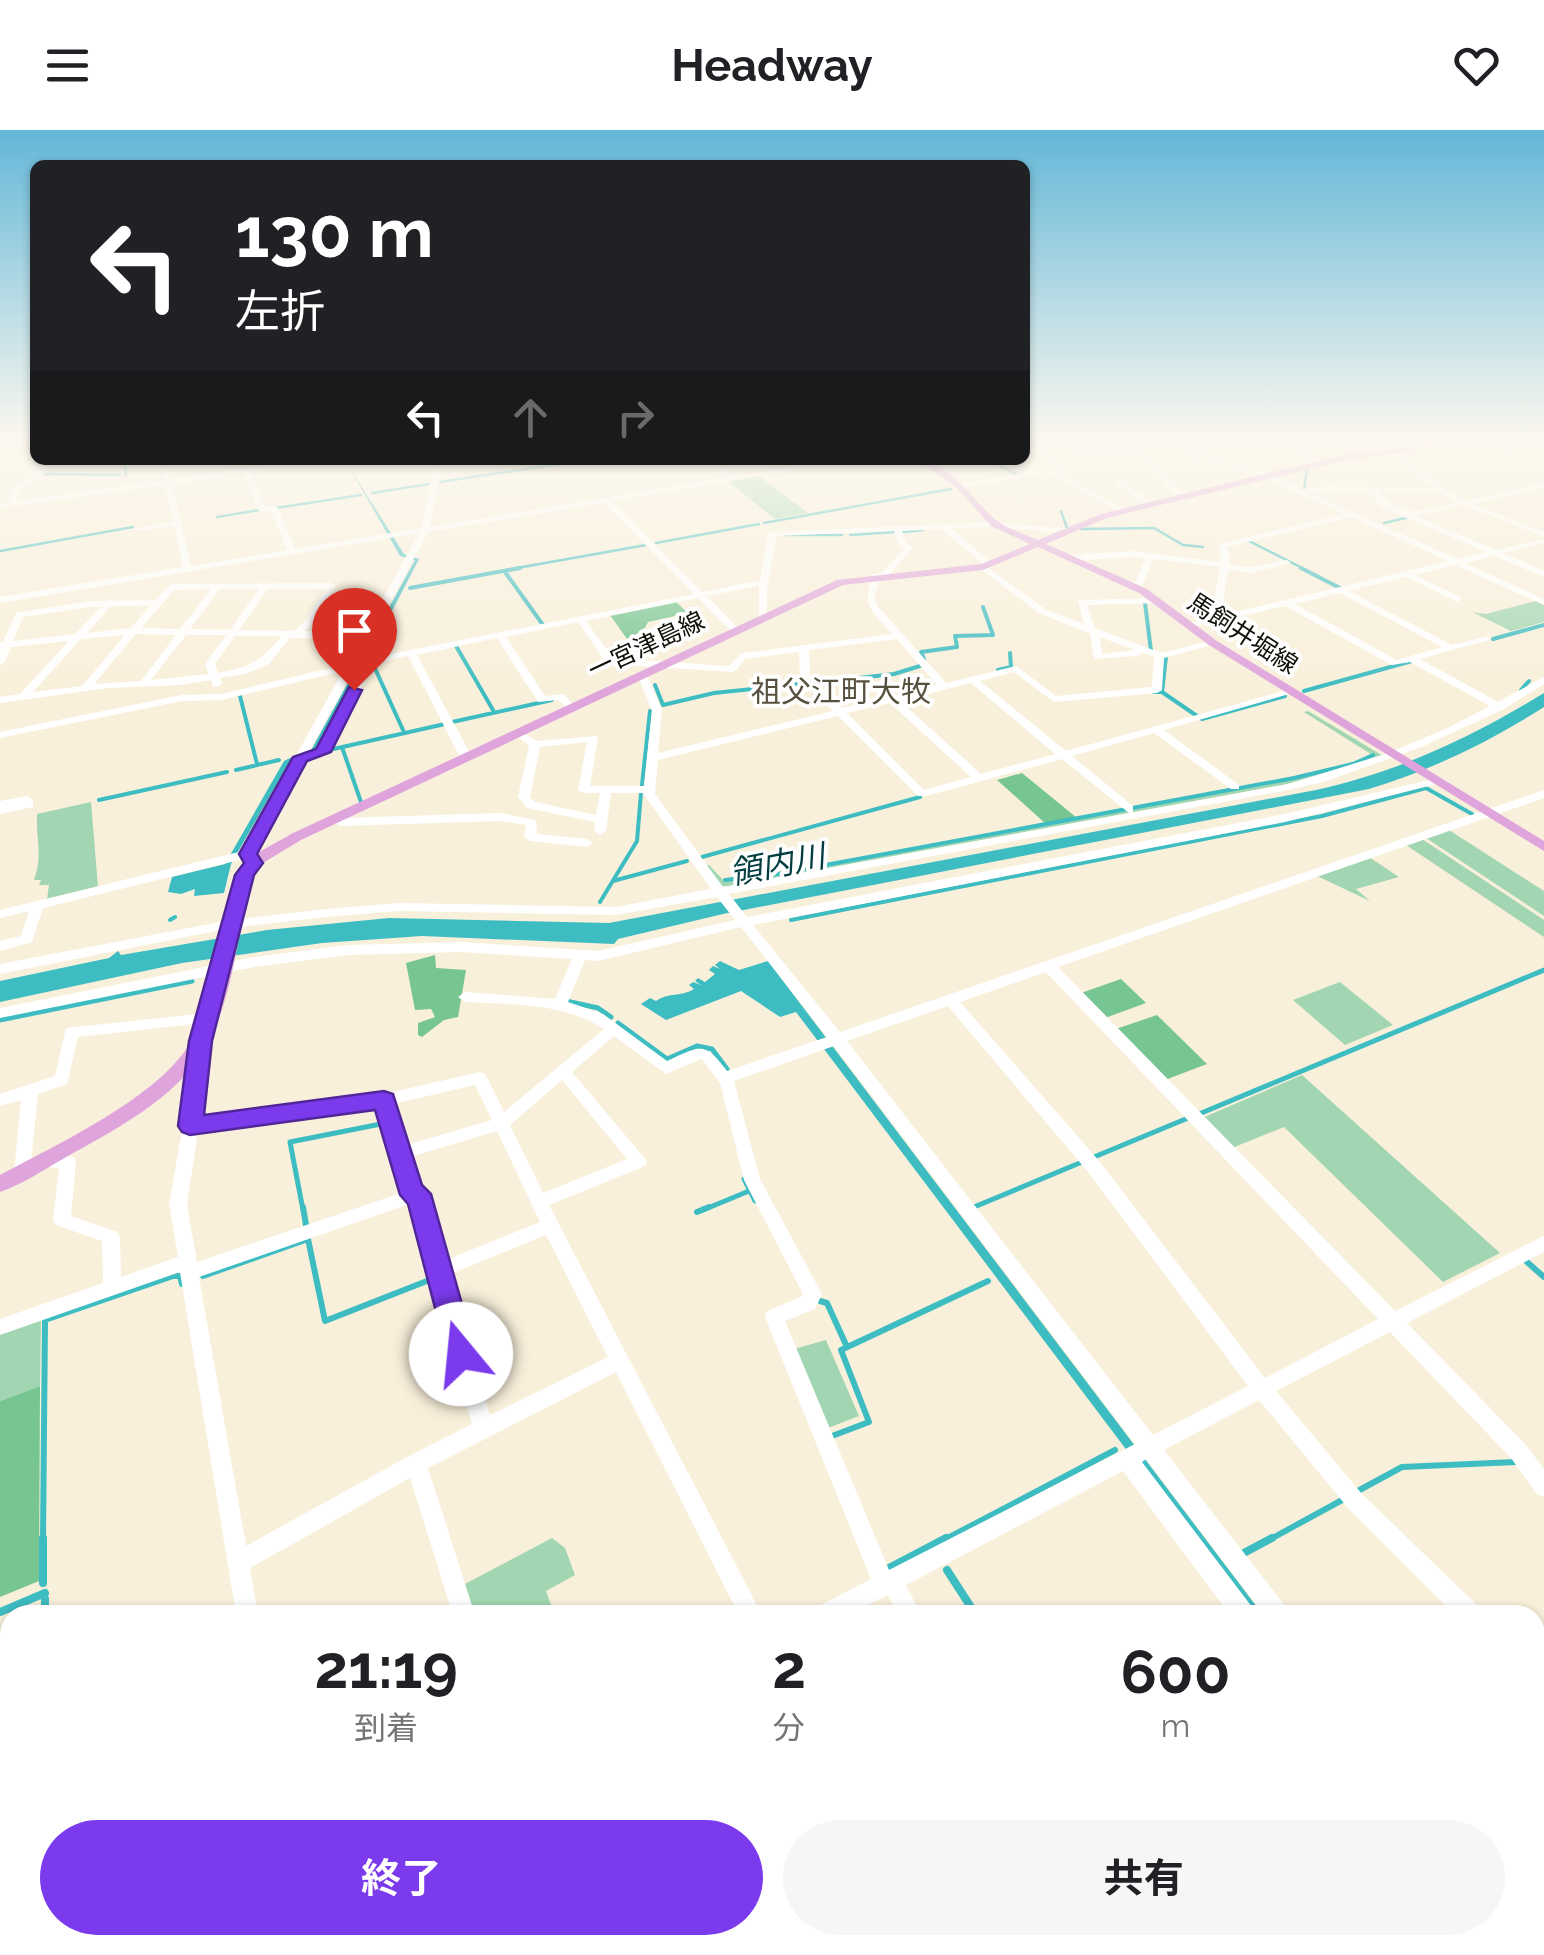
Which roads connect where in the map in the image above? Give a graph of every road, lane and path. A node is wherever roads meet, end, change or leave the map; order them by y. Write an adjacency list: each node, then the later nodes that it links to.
1 (280, 522): 24 (street)
2 (426, 522): 18 (street)
3 (476, 522): 18 (street)
4 (629, 522): 41 (street)
5 (992, 522): 14 (main road, 馬飼井堀線)
6 (1094, 522): 19 (main road, 一宮津島線)
7 (1322, 522): 30 (street)
8 (1377, 522): 12 (street)
9 (1425, 522): 23 (street)
10 (1509, 522): 21 (street)
11 (176, 523): 16 (street); 31 (street)
12 (1373, 523): 28 (street)
13 (763, 524): 20 (street)
14 (994, 525): 15 (street); 19 (street); 22 (main road, 馬飼井堀線)
15 (943, 526): 17 (street); 29 (street)
16 (138, 528)
17 (898, 530): 20 (street); 34 (street)
18 (424, 531): 24 (street); 59 (street)
19 (1069, 531): 22 (main road, 一宮津島線)
20 (772, 534): 35 (street)
21 (1544, 538): 23 (street)
22 (1036, 545): 26 (main road, 馬飼井堀線); 29 (main road, 一宮津島線)
23 (1496, 553): 28 (street); 33 (street)
24 (292, 554): 31 (street)
25 (1150, 556): 26 (street); 30 (street); 36 (street)
26 (1070, 558): 36 (main road, 馬飼井堀線)
27 (1286, 562): 30 (street)
28 (1459, 562): 32 (street); 45 (street)
29 (986, 566): 34 (main road, 一宮津島線); 57 (street)
30 (1225, 566): 51 (street)
31 (188, 570): 40 (street)
32 (1407, 574): 39 (street); 42 (street)
33 (1544, 574)
34 (880, 576): 50 (main road, 一宮津島線); 62 (street)
35 (765, 582): 41 (street); 50 (street)
36 (1132, 585): 44 (main road, 馬飼井堀線)
37 (218, 586): 38 (street); 48 (street); 55 (street)
38 (266, 586): 58 (street); 61 (street)
39 (1340, 590): 46 (street); 67 (street)
40 (46, 592): 43 (street); 49 (street)
41 (701, 595): 52 (street); 56 (street)
42 (1457, 598)
43 (0, 600)
44 (1156, 602): 53 (main road, 馬飼井堀線); 57 (street)
45 (1544, 602)
46 (1287, 603): 51 (street); 72 (street)
47 (108, 604): 48 (street); 49 (street); 63 (street)
48 (157, 604): 54 (street)
49 (48, 610): 66 (street)
50 (764, 618): 56 (main road, 一宮津島線)
51 (1225, 618): 53 (street)
52 (580, 620): 60 (street); 75 (street)
53 (1190, 626): 65 (main road, 馬飼井堀線)
54 (134, 631): 55 (street); 63 (street); 82 (street)
55 (184, 631): 58 (street); 80 (street)
56 (735, 631): 71 (street); 75 (main road, 一宮津島線)
57 (1094, 632): 70 (street); 70 (street)
58 (232, 634): 61 (street); 77 (street)
59 (368, 635): 61 (street); 74 (street)
60 (500, 635): 69 (street); 89 (street)
61 (290, 636): 77 (street)
62 (898, 636): 68 (street); 81 (street)
63 (78, 637): 66 (street); 85 (street)
64 (1486, 638): 67 (street)
65 (1213, 643): 70 (street); 83 (main road, 馬飼井堀線)
66 (5, 644): 73 (street)
67 (1451, 648): 72 (street)
68 (804, 650): 71 (street); 90 (street)
69 (411, 653): 74 (street); 98 (street)
70 (1155, 654): 78 (street)
71 (742, 656): 75 (street)
72 (1412, 658): 88 (street)
73 (0, 662)
74 (360, 662): 84 (street); 97 (street); 97 (street)
75 (664, 664): 76 (main road, 一宮津島線)
76 (642, 675): 89 (main road, 一宮津島線); 99 (street)
77 (215, 677): 80 (street); 84 (street)
78 (973, 680): 81 (street); 95 (street)
79 (1544, 680): 88 (street)
80 (144, 683): 82 (street)
81 (944, 687): 87 (street)
82 (86, 688): 85 (street)
83 (1291, 692): 91 (street); 96 (main road, 馬飼井堀線)
84 (222, 697): 92 (street)
85 (22, 698): 86 (street)
86 (0, 700)
87 (892, 700): 90 (street); 100 (street)
88 (1500, 707): 96 (street)
89 (571, 708): 93 (main road, 一宮津島線)
90 (839, 712): 99 (street); 100 (street)
91 (1155, 729): 95 (street); 102 (street)
92 (0, 734)
93 (516, 734): 94 (street); 98 (main road, 一宮津島線)
94 (535, 744): 103 (street); 103 (street)
95 (1063, 754): 100 (street); 106 (street)
96 (1397, 756): 101 (main road, 馬飼井堀線); 112 (street)
97 (301, 757): 111 (street)
98 (466, 757): 108 (main road, 一宮津島線)
99 (652, 758): 104 (street)
100 (978, 778)
101 (1437, 781): 107 (main road, 馬飼井堀線); 115 (street)
102 (1234, 787)
103 (606, 789): 104 (street)
104 (649, 789): 112 (street)
105 (1544, 794): 107 (street)
106 (1129, 809)
107 (1489, 813): 110 (main road, 馬飼井堀線); 119 (street)
108 (334, 819): 109 (street); 111 (main road, 一宮津島線)
109 (587, 844)
110 (1544, 846)
111 (242, 858): 113 (street); 116 (main road)
112 (719, 892): 115 (street); 116 (street)
113 (38, 905): 114 (street); 117 (street)
114 (0, 914)
115 (744, 922): 118 (street); 129 (street)
116 (230, 925): 120 (main road); 121 (street)
117 (0, 946)
118 (580, 955): 120 (street); 124 (street)
119 (1048, 965): 123 (street); 148 (street)
120 (221, 968): 125 (street); 126 (main road)
121 (0, 969)
122 (465, 997): 124 (street)
123 (950, 999): 129 (street); 151 (street)
124 (560, 1005): 127 (street)
125 (0, 1012)
126 (207, 1018): 128 (main road); 132 (street)
127 (614, 1028): 130 (street); 131 (street)
128 (200, 1041): 136 (street); 138 (main road)
129 (828, 1041): 131 (street); 153 (street)
130 (563, 1072): 135 (street); 142 (street)
131 (724, 1078): 157 (street)
132 (30, 1092): 133 (street); 139 (street)
133 (0, 1100)
134 (384, 1100): 135 (street); 136 (street); 137 (street)
135 (500, 1124): 137 (street); 142 (street)
136 (190, 1126): 145 (street)
137 (400, 1153): 141 (street)
138 (43, 1161): 139 (main road); 147 (street)
139 (22, 1172): 140 (main road)
140 (0, 1184)
141 (413, 1195): 145 (street); 146 (street)
142 (538, 1202): 143 (street)
143 (550, 1226): 146 (street); 150 (street)
144 (1544, 1243): 148 (street)
145 (190, 1266): 147 (street); 156 (street)
146 (440, 1270): 152 (street)
147 (112, 1288): 149 (street)
148 (1393, 1321): 151 (street); 155 (street)
149 (0, 1326)
150 (621, 1360): 152 (street); 160 (street)
151 (1262, 1388): 153 (street); 165 (street)
152 (484, 1429): 154 (street)
153 (1137, 1453): 157 (street); 163 (street); 164 (street)
154 (416, 1463): 156 (street); 159 (street)
155 (1544, 1487)
156 (238, 1562): 158 (street)
157 (888, 1582): 161 (street); 162 (street)
158 (245, 1605)
159 (461, 1605)
160 (746, 1605)
161 (844, 1605)
162 (903, 1605)
163 (1237, 1605)
164 (1269, 1605)
165 (1460, 1605)

